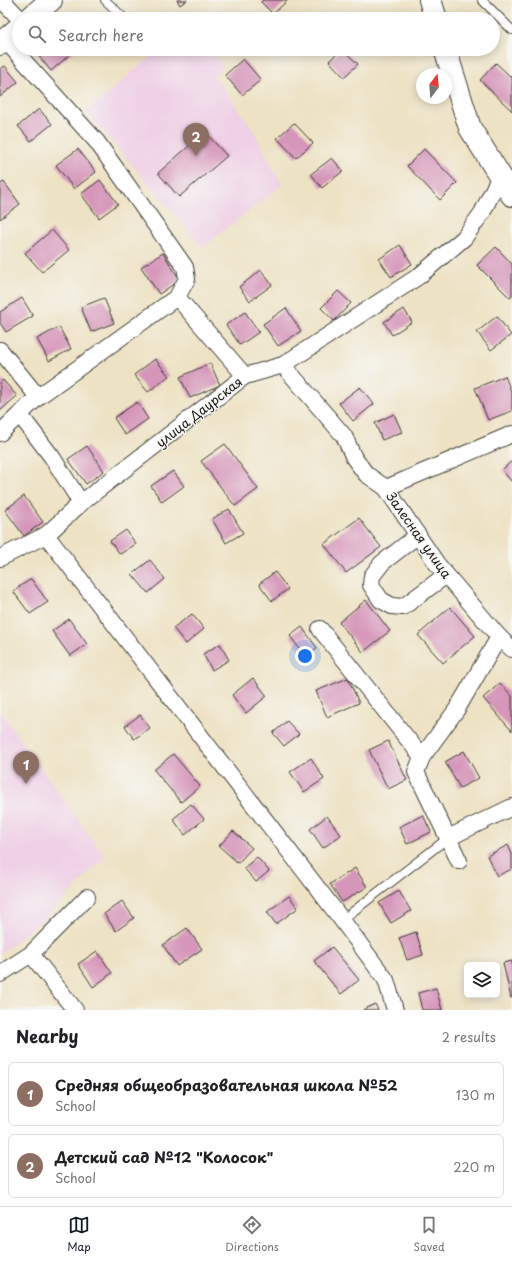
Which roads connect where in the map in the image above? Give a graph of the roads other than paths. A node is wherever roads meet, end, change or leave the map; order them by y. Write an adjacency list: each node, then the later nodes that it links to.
1 (2, 0): 6 (street)
2 (51, 0): 7 (main road)
3 (105, 0): 8 (lane)
4 (430, 0): 9 (main road)
5 (482, 0): 10 (lane)
6 (13, 12)
7 (37, 12)
8 (118, 12)
9 (434, 12)
10 (493, 12)
11 (502, 21): 12 (lane)
12 (512, 30)
13 (24, 56): 17 (street)
14 (447, 56): 15 (main road)
15 (500, 176): 16 (main road); 19 (street, улица Даурская)
16 (512, 195)
17 (178, 297): 20 (street); 21 (street)
18 (0, 350): 21 (street)
19 (283, 365): 20 (street, улица Даурская); 25 (street, Залесная улица)
20 (245, 376): 26 (street, улица Даурская)
21 (38, 397): 22 (street)
22 (20, 415): 23 (street); 26 (street)
23 (0, 433)
24 (512, 434): 25 (street)
25 (386, 488): 28 (street, Залесная улица)
26 (81, 503): 27 (street, улица Даурская)
27 (46, 535): 29 (street, улица Даурская); 39 (street)
28 (418, 535): 30 (street, Залесная улица); 30 (street)
29 (0, 558)
30 (446, 575): 32 (street, Залесная улица)
31 (320, 629): 34 (street)
32 (499, 637): 33 (street, Залесная улица); 34 (street)
33 (512, 649)
34 (422, 757): 36 (street)
35 (512, 807): 36 (street)
36 (448, 838): 37 (street); 39 (lane)
37 (459, 861)
38 (87, 897): 40 (street)
39 (342, 920): 43 (street)
40 (31, 954): 41 (street); 42 (street)
41 (0, 974)
42 (75, 1010)
43 (395, 1010)

